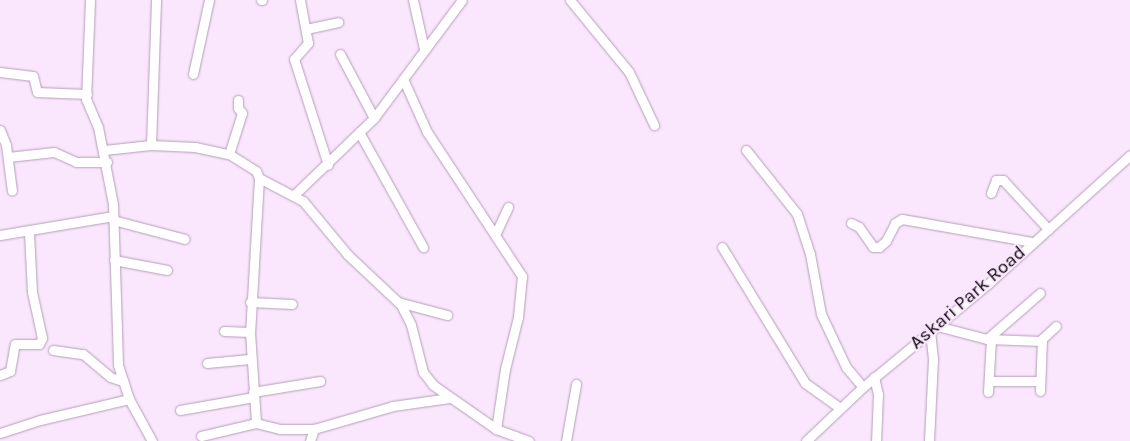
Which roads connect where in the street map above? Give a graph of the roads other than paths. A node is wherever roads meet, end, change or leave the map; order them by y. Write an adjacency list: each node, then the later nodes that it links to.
1 (90, 0): 15 (street)
2 (156, 0): 21 (street)
3 (209, 0): 13 (street)
4 (300, 0): 9 (street)
5 (413, 0): 10 (street)
6 (462, 0): 10 (street)
7 (570, 0): 18 (street)
8 (338, 22): 9 (street)
9 (306, 28): 28 (street)
10 (424, 49): 14 (street)
11 (340, 54): 17 (street)
12 (0, 72): 15 (street)
13 (193, 74)
14 (404, 81): 17 (street); 39 (street)
15 (87, 94): 22 (street)
16 (238, 100): 24 (street)
17 (374, 118): 20 (street)
18 (654, 125)
19 (0, 130): 26 (street)
20 (359, 132): 28 (street); 42 (street)
21 (151, 145): 22 (street); 24 (street)
22 (104, 150): 27 (street)
23 (746, 150): 67 (street)
24 (228, 154): 29 (street)
25 (1130, 155): 36 (street, Askari Park Road)
26 (8, 157): 27 (street); 30 (street)
27 (107, 162): 34 (street)
28 (328, 165): 32 (street)
29 (259, 178): 32 (street); 47 (street)
30 (12, 191)
31 (991, 193): 36 (street)
32 (295, 194): 48 (street)
33 (508, 207): 39 (street)
34 (113, 218): 37 (street); 40 (street); 44 (street)
35 (852, 223): 41 (street)
36 (1048, 229): 41 (street, Askari Park Road)
37 (29, 233): 38 (street); 60 (street)
38 (0, 235)
39 (496, 235): 77 (street)
40 (185, 239)
41 (1033, 242): 52 (street, Askari Park Road)
42 (423, 247)
43 (722, 248): 73 (street)
44 (114, 260): 45 (street); 62 (street)
45 (167, 270)
46 (1040, 293): 55 (street)
47 (250, 302): 49 (street); 54 (street)
48 (398, 302): 50 (street); 71 (street)
49 (292, 304)
50 (447, 315)
51 (1056, 326): 56 (street)
52 (934, 329): 55 (street); 61 (street, Askari Park Road); 86 (street)
53 (224, 331): 54 (street)
54 (250, 332): 58 (street)
55 (989, 339): 56 (street); 64 (street)
56 (1042, 341): 65 (street)
57 (53, 350): 62 (street)
58 (250, 359): 59 (street); 70 (street)
59 (207, 363)
60 (0, 375)
61 (874, 378): 67 (street, Askari Park Road); 85 (street)
62 (123, 381): 72 (street)
63 (320, 381): 70 (street)
64 (988, 381): 65 (street); 69 (street)
65 (1040, 381): 68 (street)
66 (576, 384): 83 (street)
67 (863, 387): 73 (street, Askari Park Road)
68 (1040, 391)
69 (988, 392)
70 (254, 395): 74 (street); 75 (street)
71 (450, 398): 76 (street); 77 (street)
72 (128, 399): 78 (street); 80 (street)
73 (840, 408): 84 (street, Askari Park Road)
74 (180, 410)
75 (256, 423): 76 (street); 79 (street)
76 (314, 429): 81 (street)
77 (496, 429): 82 (street)
78 (0, 433)
79 (201, 436)
80 (152, 441)
81 (310, 441)
82 (529, 441)
83 (566, 441)
84 (806, 441)
85 (876, 441)
86 (929, 441)

